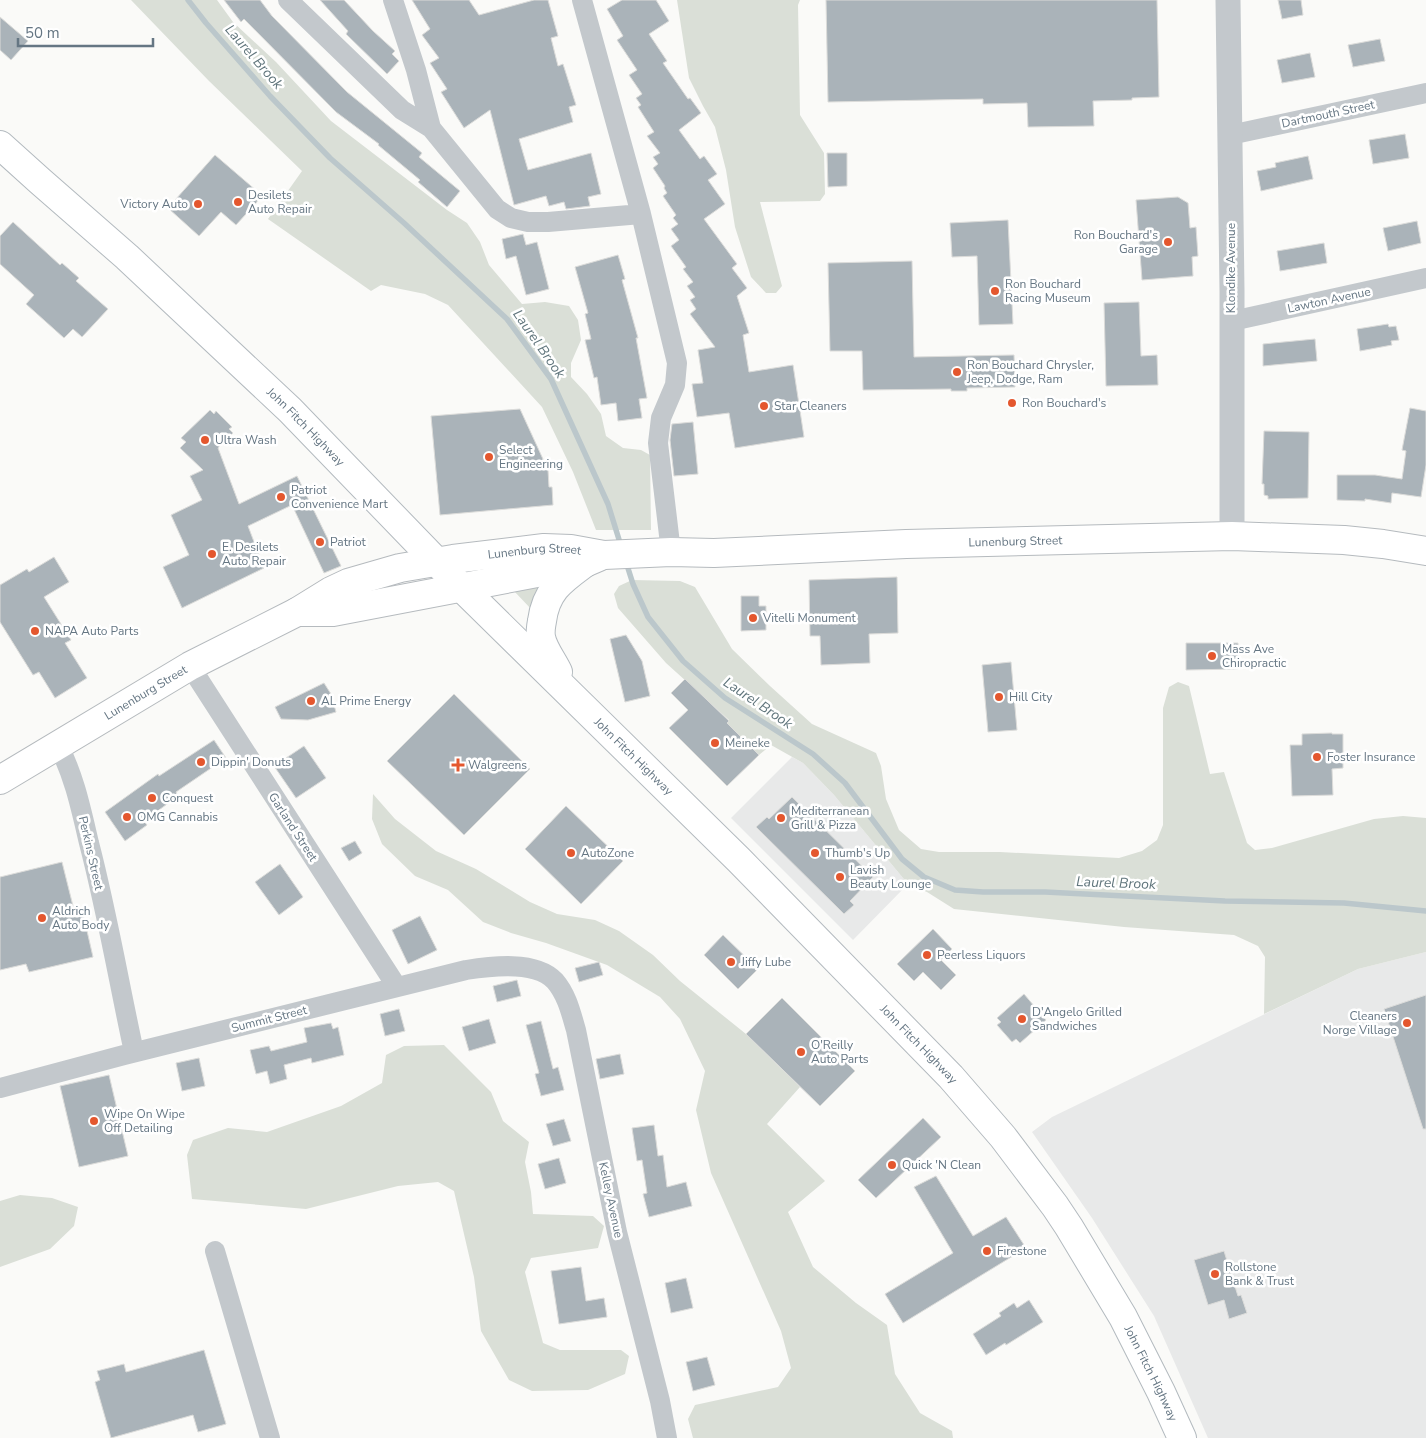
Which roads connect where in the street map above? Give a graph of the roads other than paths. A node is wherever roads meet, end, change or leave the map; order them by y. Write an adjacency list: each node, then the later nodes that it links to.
1 (288, 0): 6 (street)
2 (393, 0): 6 (street)
3 (582, 0): 9 (street)
4 (1228, 0): 7 (street, Klondike Avenue)
5 (1426, 93): 7 (street, Dartmouth Street)
6 (431, 128): 9 (street)
7 (1230, 135): 11 (street, Klondike Avenue)
8 (0, 145): 16 (main road, John Fitch Highway)
9 (641, 214): 14 (street)
10 (1426, 278): 11 (street, Lawton Avenue)
11 (1232, 321): 12 (street, Klondike Avenue)
12 (1232, 536): 13 (main road, Lunenburg Street); 14 (main road, Lunenburg Street)
13 (1426, 551)
14 (660, 553): 15 (main road, Lunenburg Street)
15 (595, 559): 16 (main road, Lunenburg Street); 17 (main road, Lunenburg Street); 20 (main road)
16 (437, 562): 17 (main road, John Fitch Highway); 18 (main road, Lunenburg Street)
17 (461, 587): 18 (main road, Lunenburg Street); 20 (main road, John Fitch Highway)
18 (297, 612): 19 (main road, Lunenburg Street)
19 (190, 666): 21 (main road, Lunenburg Street); 24 (street, Garland Street)
20 (570, 693): 30 (main road, John Fitch Highway)
21 (58, 744): 22 (main road, Lunenburg Street); 25 (street, Perkins Street)
22 (0, 780)
23 (541, 972): 24 (street, Summit Street); 29 (street, Kelley Avenue)
24 (397, 987): 25 (street, Summit Street)
25 (134, 1052): 26 (street, Summit Street)
26 (0, 1088)
27 (215, 1251): 28 (street)
28 (270, 1438)
29 (667, 1438)
30 (1182, 1438)

